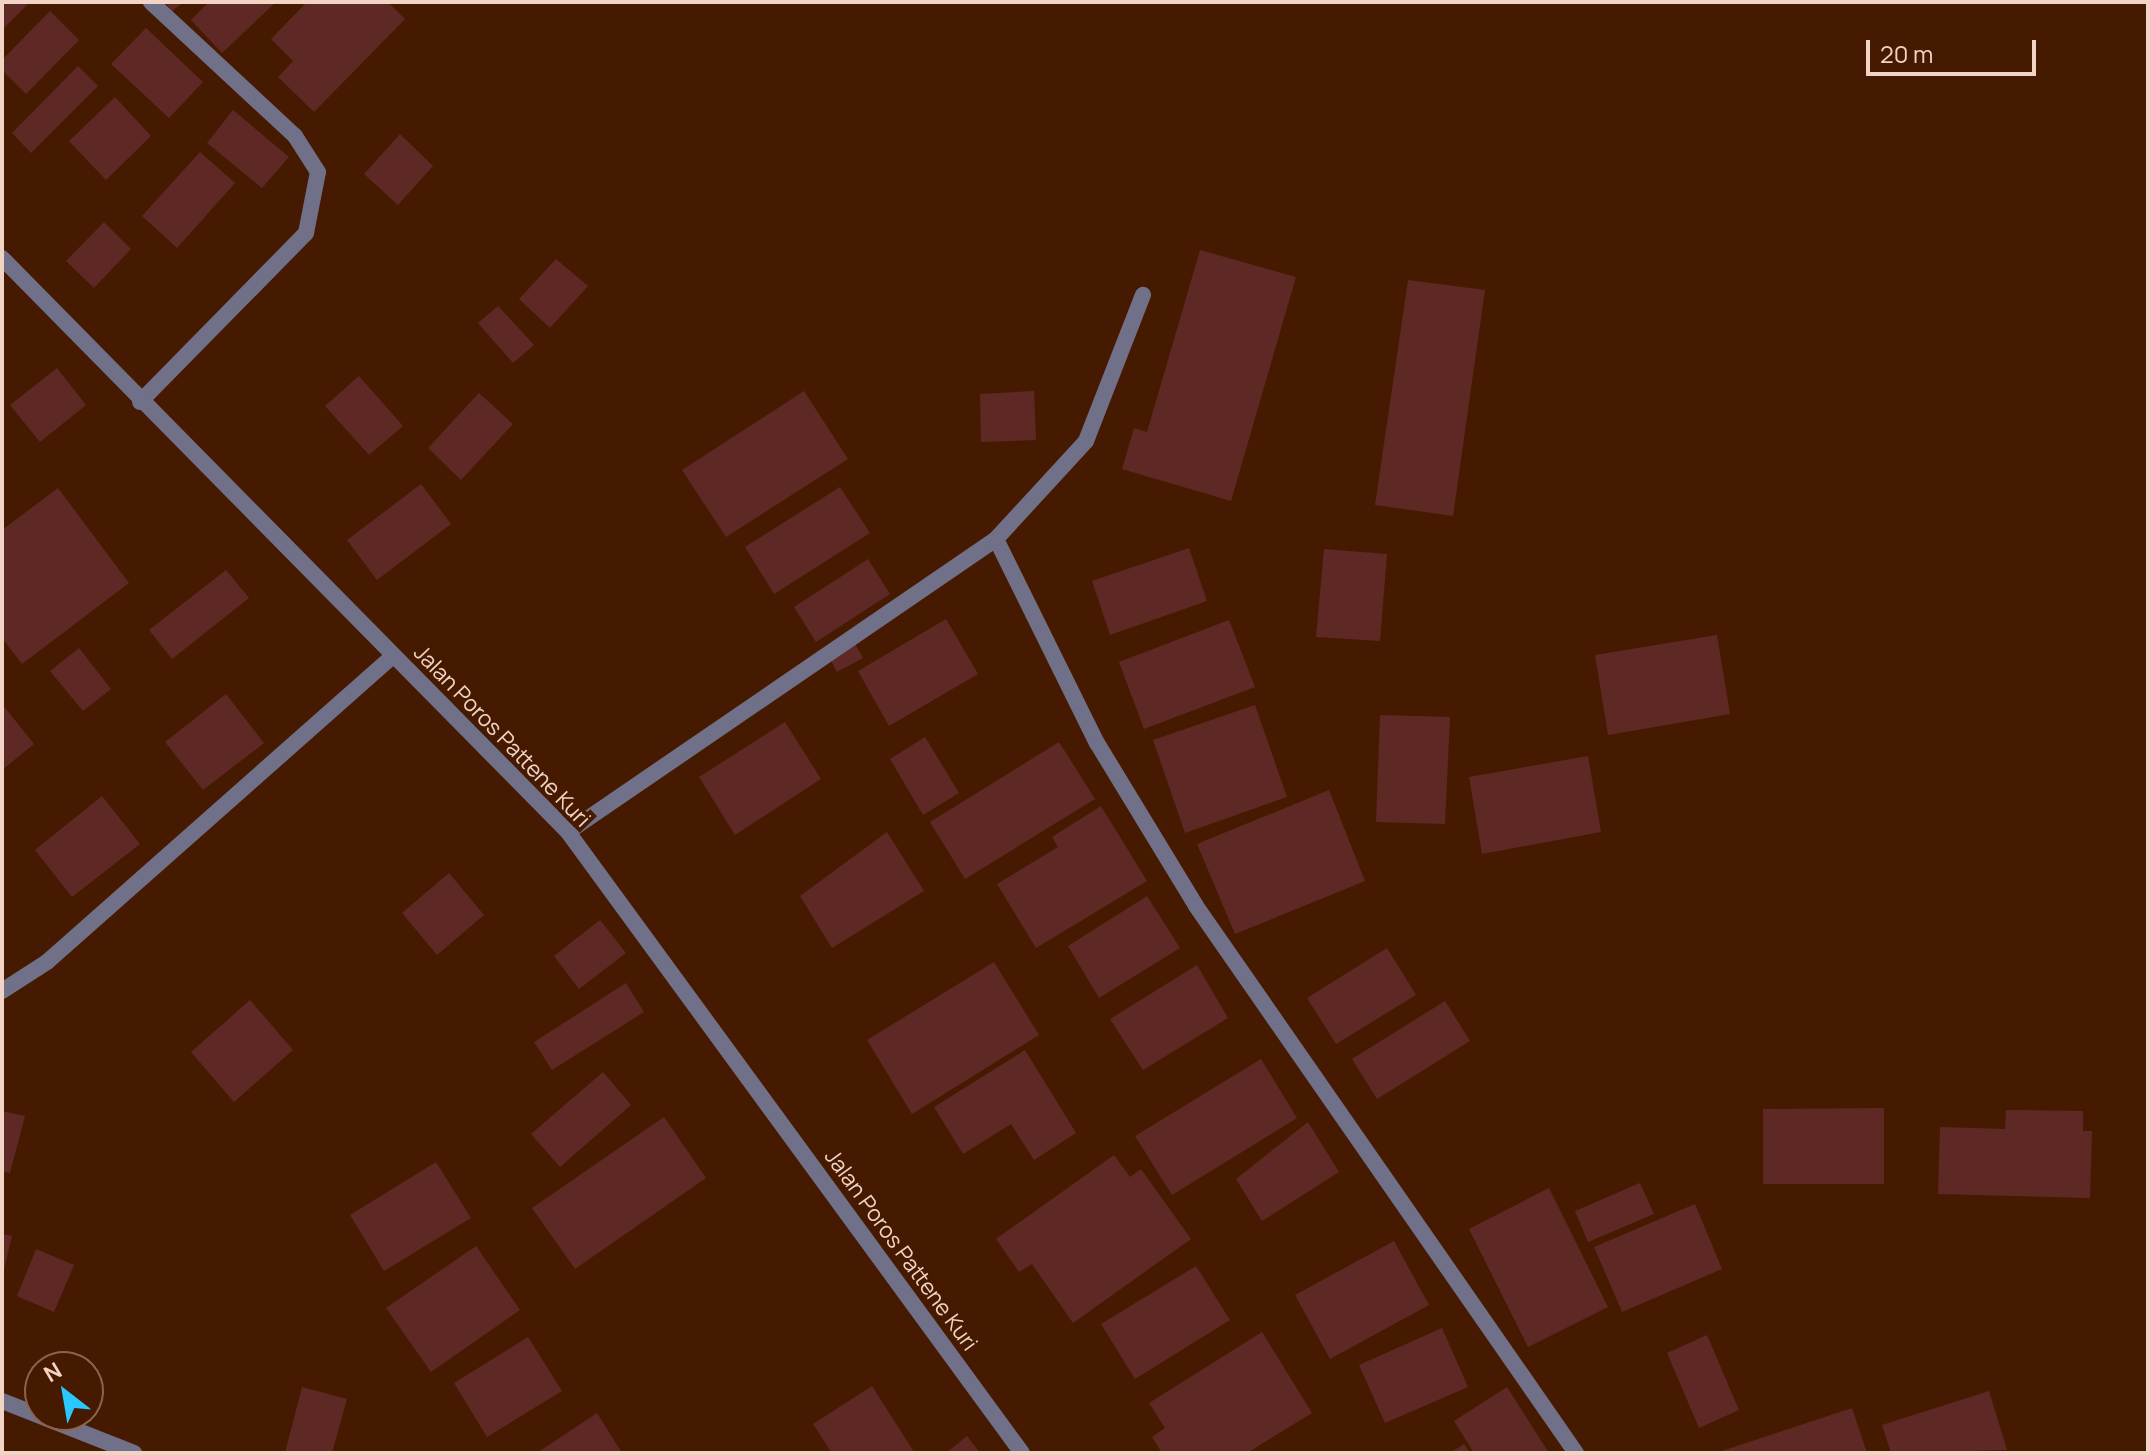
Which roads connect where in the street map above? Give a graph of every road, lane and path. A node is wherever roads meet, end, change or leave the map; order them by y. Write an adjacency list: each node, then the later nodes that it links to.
1 (151, 2): 4 (street)
2 (2, 258): 4 (street, Jalan Poros Pattene Kuri)
3 (1143, 295): 5 (street)
4 (140, 402): 6 (street, Jalan Poros Pattene Kuri)
5 (996, 539): 7 (street); 12 (street)
6 (393, 656): 7 (street, Jalan Poros Pattene Kuri); 8 (street)
7 (568, 832): 11 (street, Jalan Poros Pattene Kuri)
8 (2, 991)
9 (2, 1401): 10 (street)
10 (134, 1453)
11 (1022, 1453)
12 (1576, 1453)

